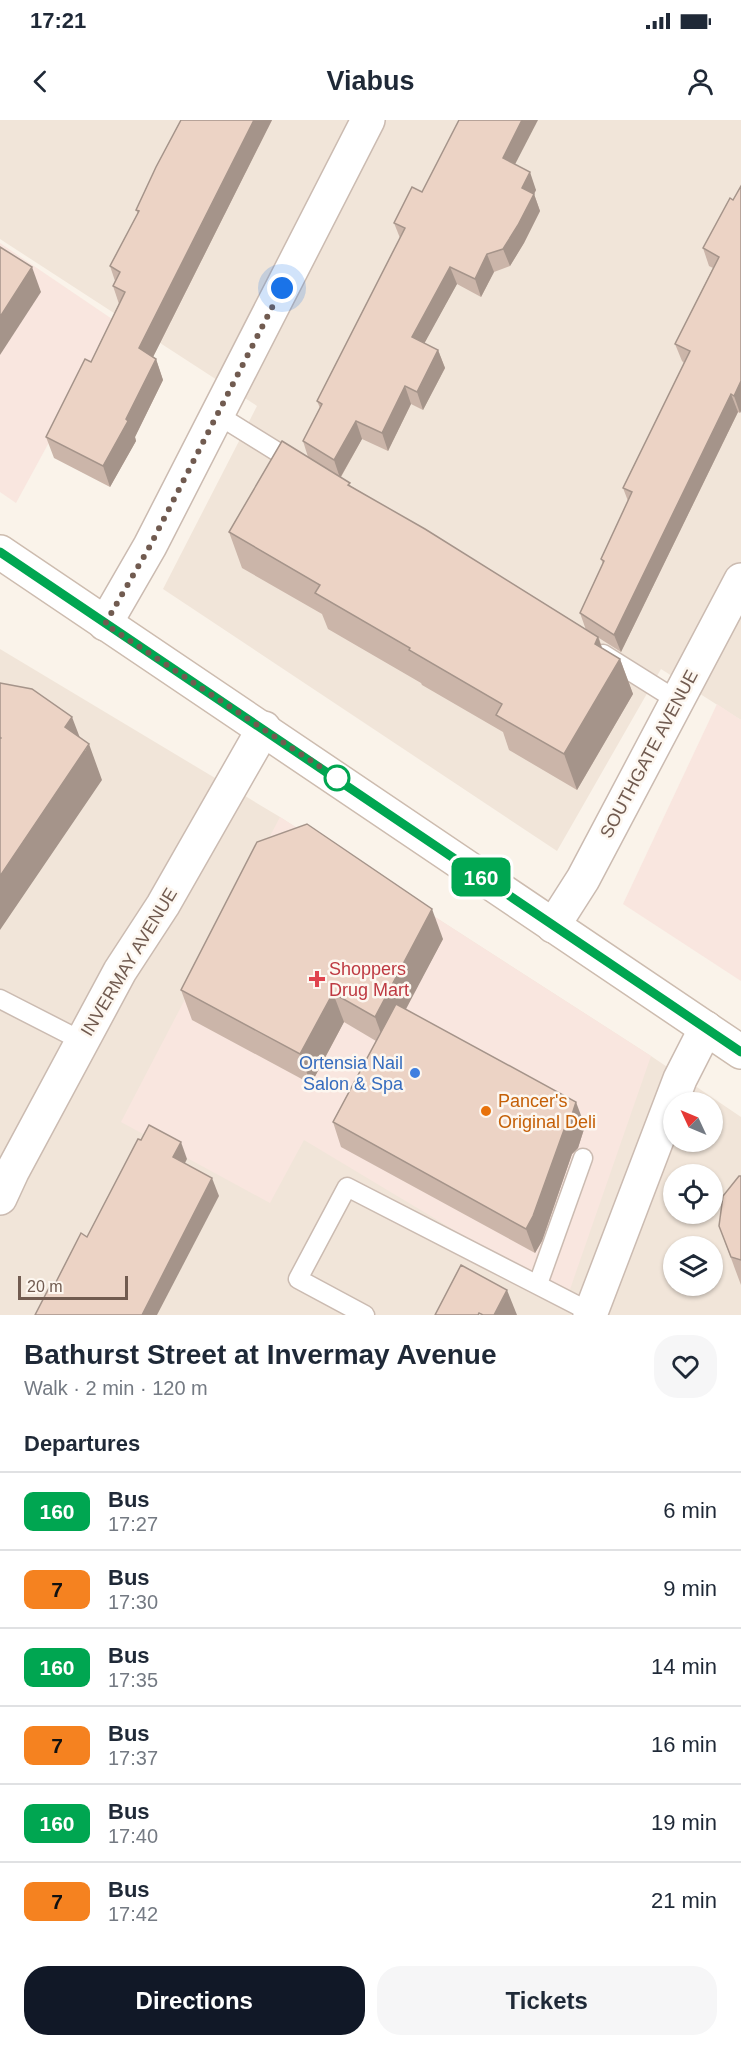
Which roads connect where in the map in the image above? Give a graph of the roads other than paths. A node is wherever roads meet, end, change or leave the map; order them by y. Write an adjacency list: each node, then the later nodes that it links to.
1 (368, 120): 2 (street)
2 (218, 415): 3 (lane); 6 (street)
3 (308, 471)
4 (0, 552): 6 (street)
5 (741, 580): 8 (street, SOUTHGATE AVENUE)
6 (105, 624): 9 (street)
7 (588, 645): 8 (lane)
8 (678, 701): 10 (street, SOUTHGATE AVENUE)
9 (264, 728): 10 (street); 13 (street, INVERMAY AVENUE)
10 (553, 926): 12 (street)
11 (0, 999): 13 (lane)
12 (706, 1028): 14 (street); 18 (street)
13 (82, 1041): 16 (street, INVERMAY AVENUE)
14 (741, 1052)
15 (583, 1158): 17 (lane)
16 (0, 1198)
17 (538, 1284): 18 (lane); 19 (lane)
18 (593, 1314)
19 (365, 1315)

